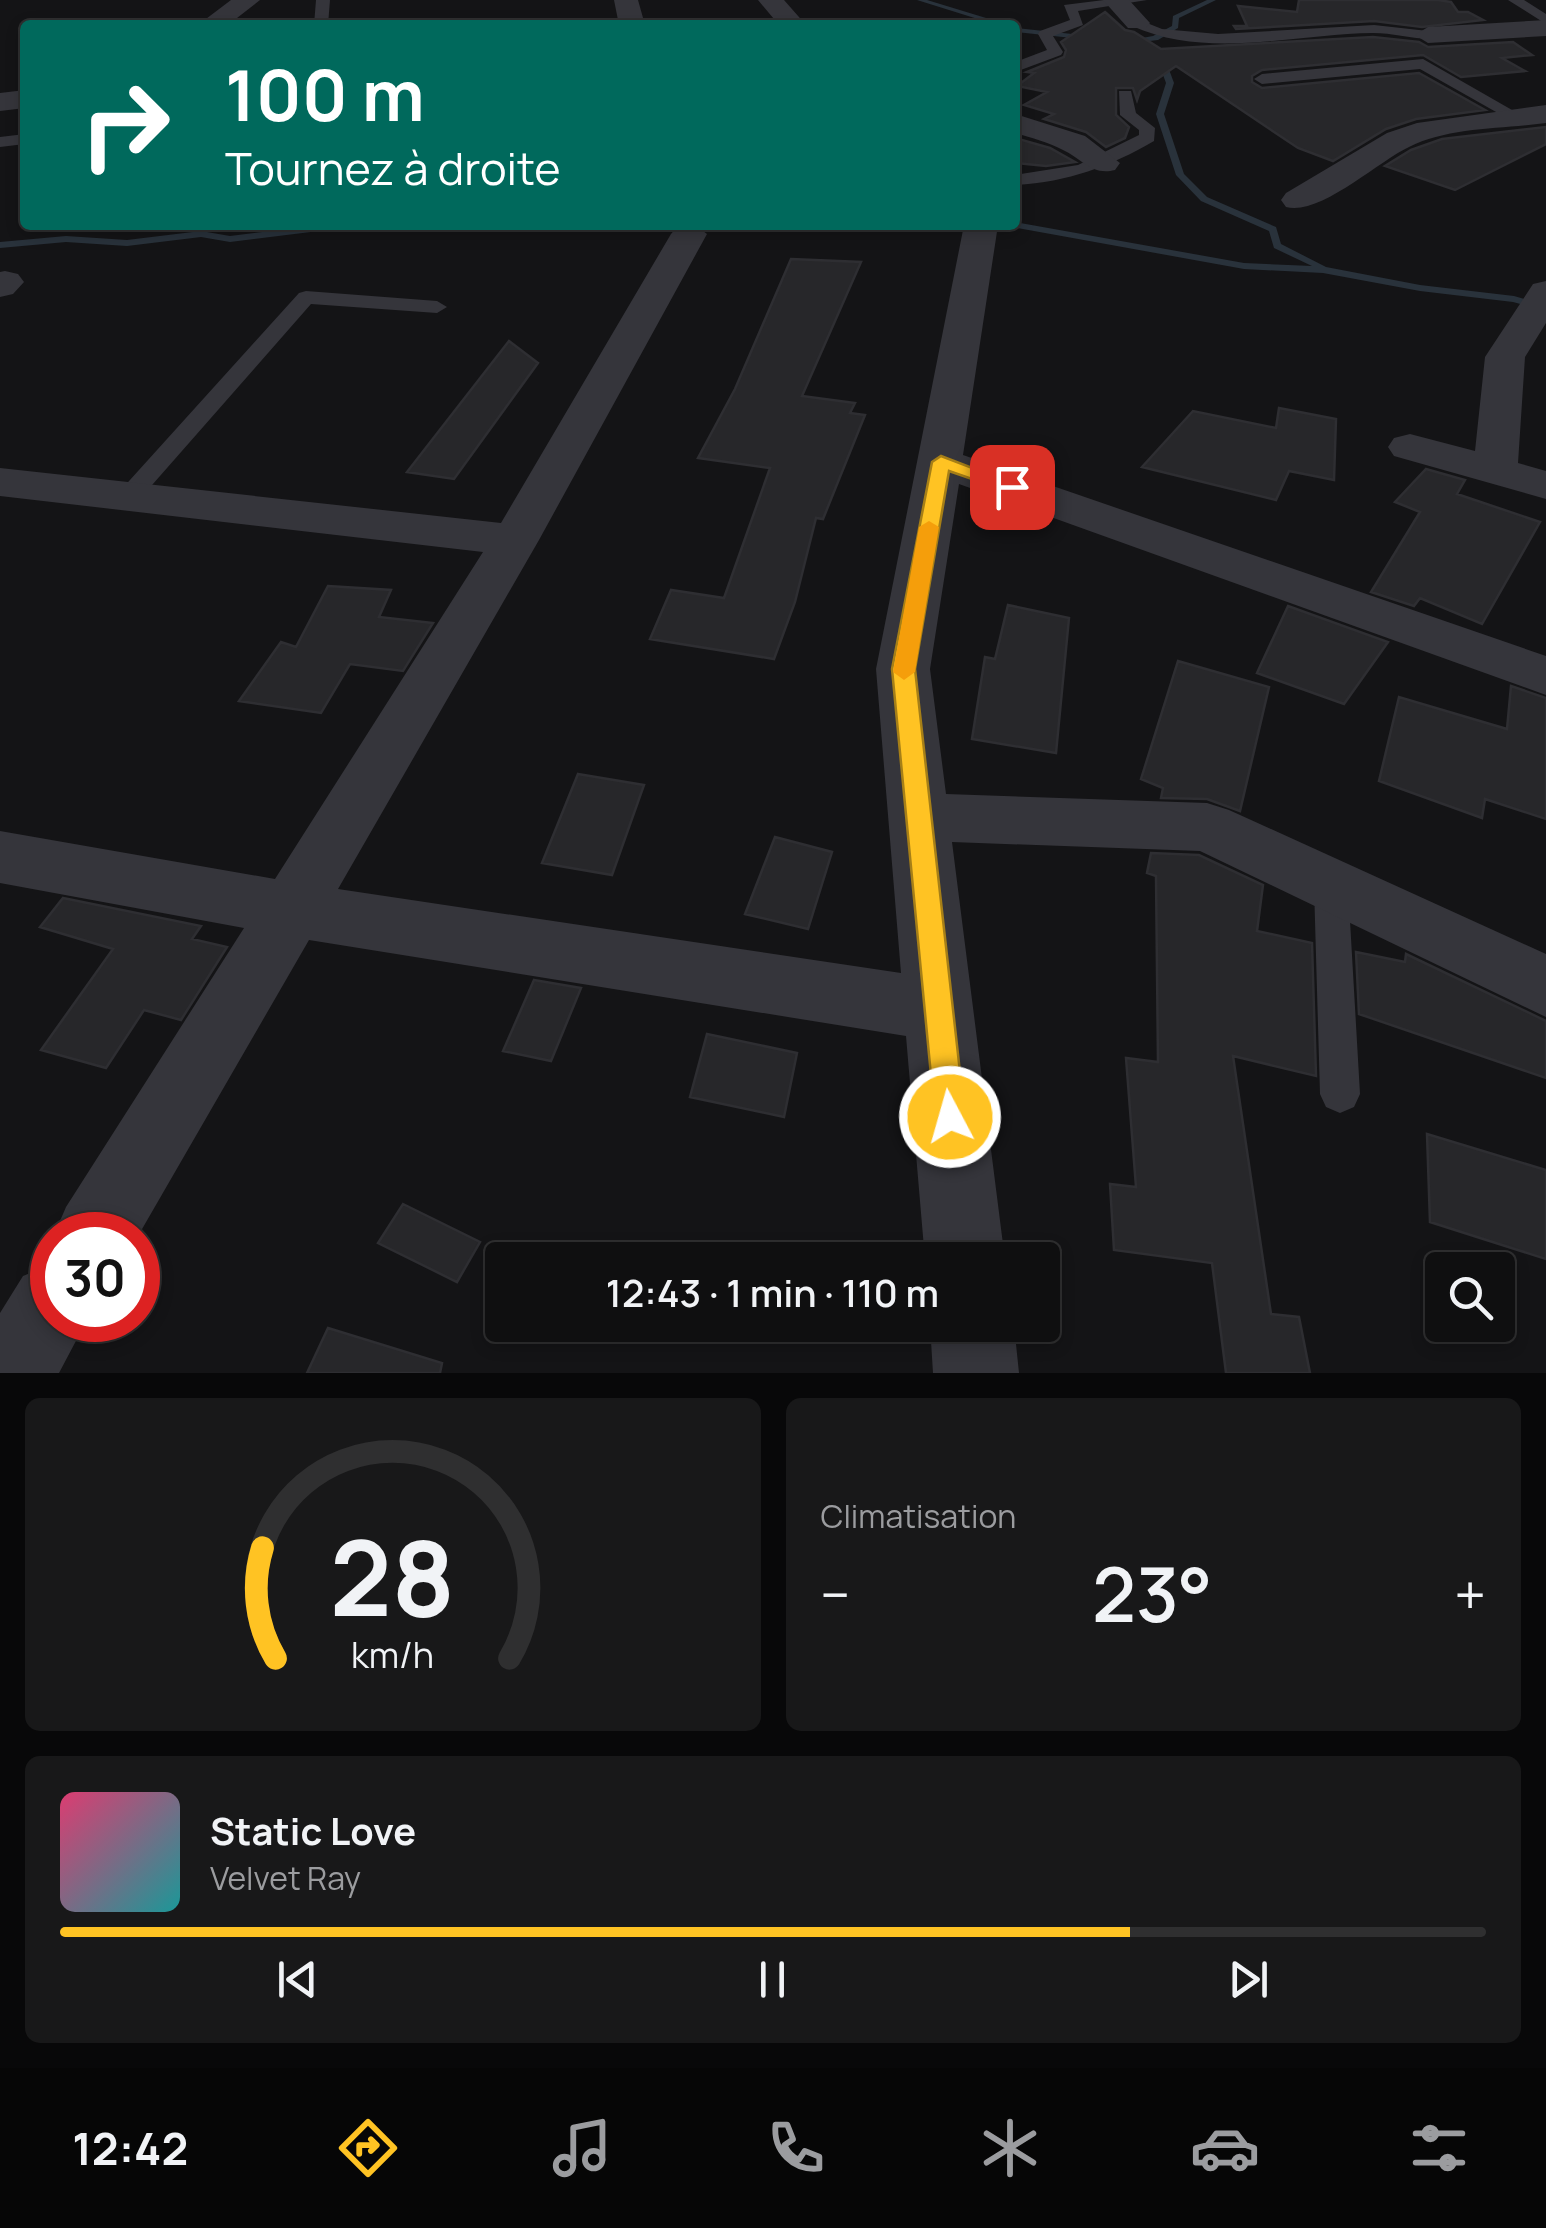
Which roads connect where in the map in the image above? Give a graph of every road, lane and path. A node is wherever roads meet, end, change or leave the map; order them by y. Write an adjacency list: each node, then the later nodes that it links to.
1 (248, 0): 7 (street)
2 (771, 0): 8 (street)
3 (1053, 0): 5 (lane)
4 (1515, 0): 9 (lane)
5 (1069, 8): 6 (lane); 12 (lane)
6 (1140, 15): 11 (lane)
7 (219, 20)
8 (789, 20)
9 (1546, 20)
10 (1546, 28): 11 (street)
11 (1428, 35)
12 (1020, 65)
13 (1262, 79): 15 (lane)
14 (1124, 94): 17 (lane)
15 (1532, 116): 19 (street)
16 (1020, 125): 17 (street)
17 (1104, 163): 18 (lane)
18 (1020, 180)
19 (1298, 200)
20 (980, 230): 25 (street)
21 (688, 234): 30 (street)
22 (1541, 302): 26 (street)
23 (437, 307): 29 (lane)
24 (1410, 447): 26 (street)
25 (941, 462): 31 (street); 32 (street)
26 (1495, 472): 28 (street)
27 (0, 482): 29 (street)
28 (1546, 485)
29 (129, 496): 30 (street)
30 (515, 540): 35 (street)
31 (1546, 676)
32 (916, 816): 34 (street); 37 (street)
33 (0, 857): 35 (street)
34 (1331, 886): 36 (street); 38 (lane)
35 (289, 909): 37 (street); 39 (street)
36 (1546, 988)
37 (939, 1010): 40 (street)
38 (1340, 1094)
39 (108, 1212)
40 (963, 1242)
41 (30, 1342): 43 (street)
42 (973, 1342): 44 (street)
43 (12, 1373)
44 (976, 1373)

